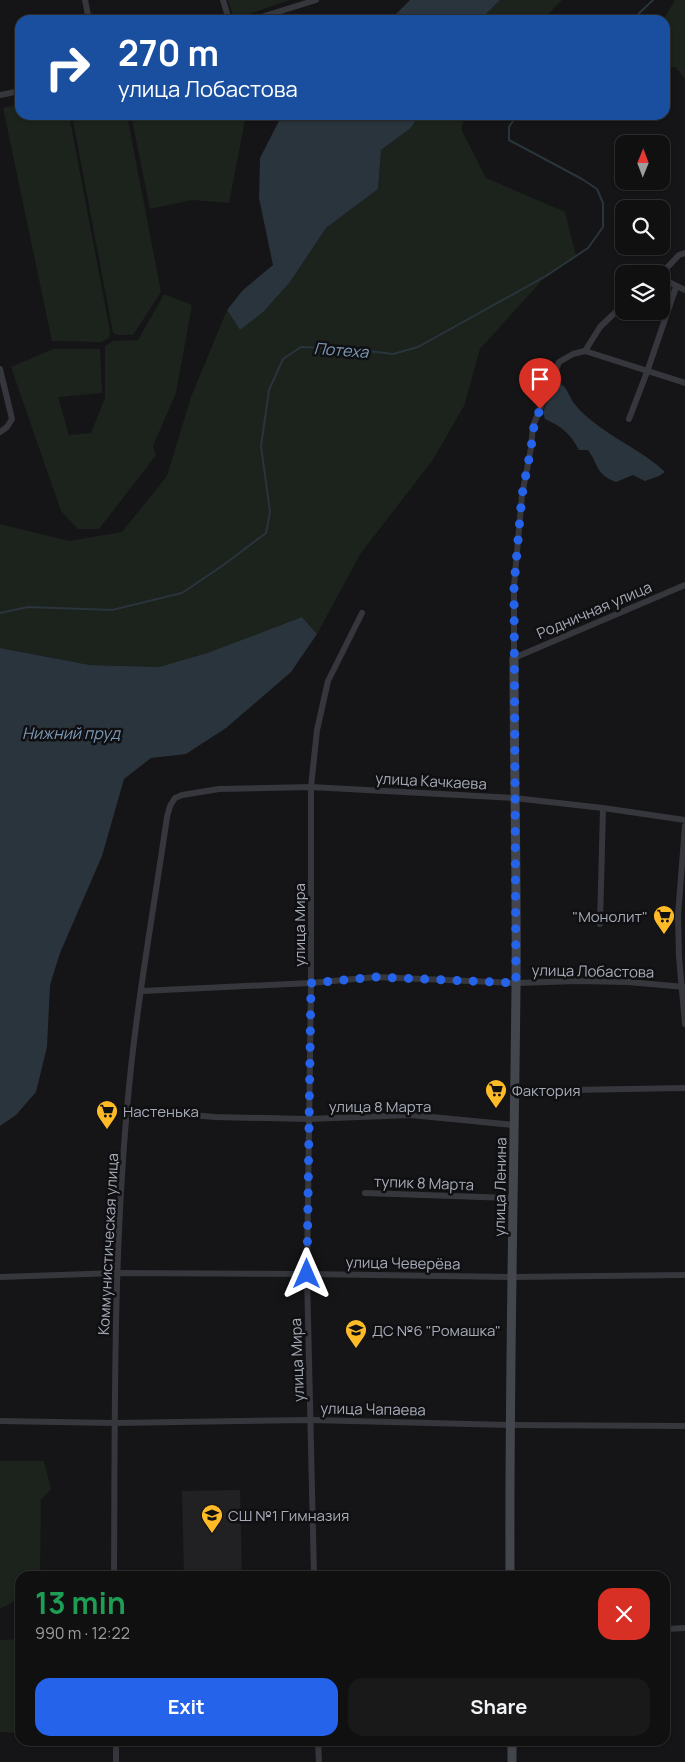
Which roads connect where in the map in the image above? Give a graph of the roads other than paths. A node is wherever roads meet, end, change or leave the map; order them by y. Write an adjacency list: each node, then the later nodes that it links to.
1 (85, 0): 4 (street)
2 (224, 0): 5 (street)
3 (316, 0): 6 (street)
4 (88, 15)
5 (228, 15)
6 (268, 15)
7 (15, 91): 8 (street)
8 (0, 95)
9 (685, 253): 10 (street)
10 (670, 265)
11 (670, 283): 12 (street)
12 (676, 287): 13 (street); 17 (street)
13 (685, 290)
14 (615, 313): 15 (street)
15 (585, 351): 17 (street); 23 (street)
16 (0, 368): 20 (street)
17 (647, 372): 18 (street); 19 (street)
18 (685, 383)
19 (629, 419)
20 (0, 432)
21 (685, 585): 23 (street, Родничная улица)
22 (362, 613): 24 (street, улица Мира)
23 (514, 658): 26 (street, улица Ленина)
24 (311, 787): 25 (street, улица Качкаева); 26 (street, улица Качкаева); 31 (street, улица Мира)
25 (175, 798): 34 (street, Коммунистическая улица)
26 (514, 798): 27 (street, улица Качкаева); 32 (street, улица Ленина)
27 (604, 808): 28 (street, улица Качкаева); 30 (street)
28 (685, 820)
29 (685, 826): 33 (street)
30 (600, 924)
31 (311, 983): 32 (street, улица Лобастова); 34 (street, улица Лобастова); 39 (street, улица Мира)
32 (516, 983): 33 (street, улица Лобастова); 37 (street, улица Ленина)
33 (684, 986): 35 (street)
34 (142, 991): 38 (street, Коммунистическая улица)
35 (685, 1024)
36 (685, 1088): 37 (street)
37 (514, 1091): 40 (street, улица Ленина)
38 (127, 1110): 39 (street, улица 8 Марта); 43 (street, Коммунистическая улица)
39 (308, 1119): 40 (street, улица 8 Марта); 44 (street, улица Мира)
40 (514, 1125): 42 (street, улица Ленина)
41 (365, 1193): 42 (street, тупик 8 Марта)
42 (513, 1198): 47 (street, улица Ленина)
43 (117, 1274): 44 (street, улица Чеверёва); 46 (street, улица Чеверёва); 50 (street, Коммунистическая улица)
44 (307, 1274): 47 (street, улица Чеверёва); 48 (street, улица Мира)
45 (685, 1275): 47 (street, улица Чеверёва)
46 (0, 1277)
47 (513, 1277): 51 (street, улица Ленина)
48 (311, 1420): 50 (street, улица Чапаева); 51 (street, улица Чапаева); 54 (street, улица Мира)
49 (0, 1421): 50 (street, улица Чапаева)
50 (115, 1423): 53 (street, Коммунистическая улица)
51 (509, 1425): 52 (street, улица Чапаева); 55 (street, улица Ленина)
52 (685, 1426)
53 (114, 1571)
54 (314, 1571)
55 (510, 1571)
56 (685, 1628): 57 (street)
57 (670, 1629)
58 (116, 1746): 61 (street)
59 (318, 1746): 62 (street)
60 (512, 1746): 63 (street)
61 (116, 1762)
62 (319, 1762)
63 (512, 1762)

